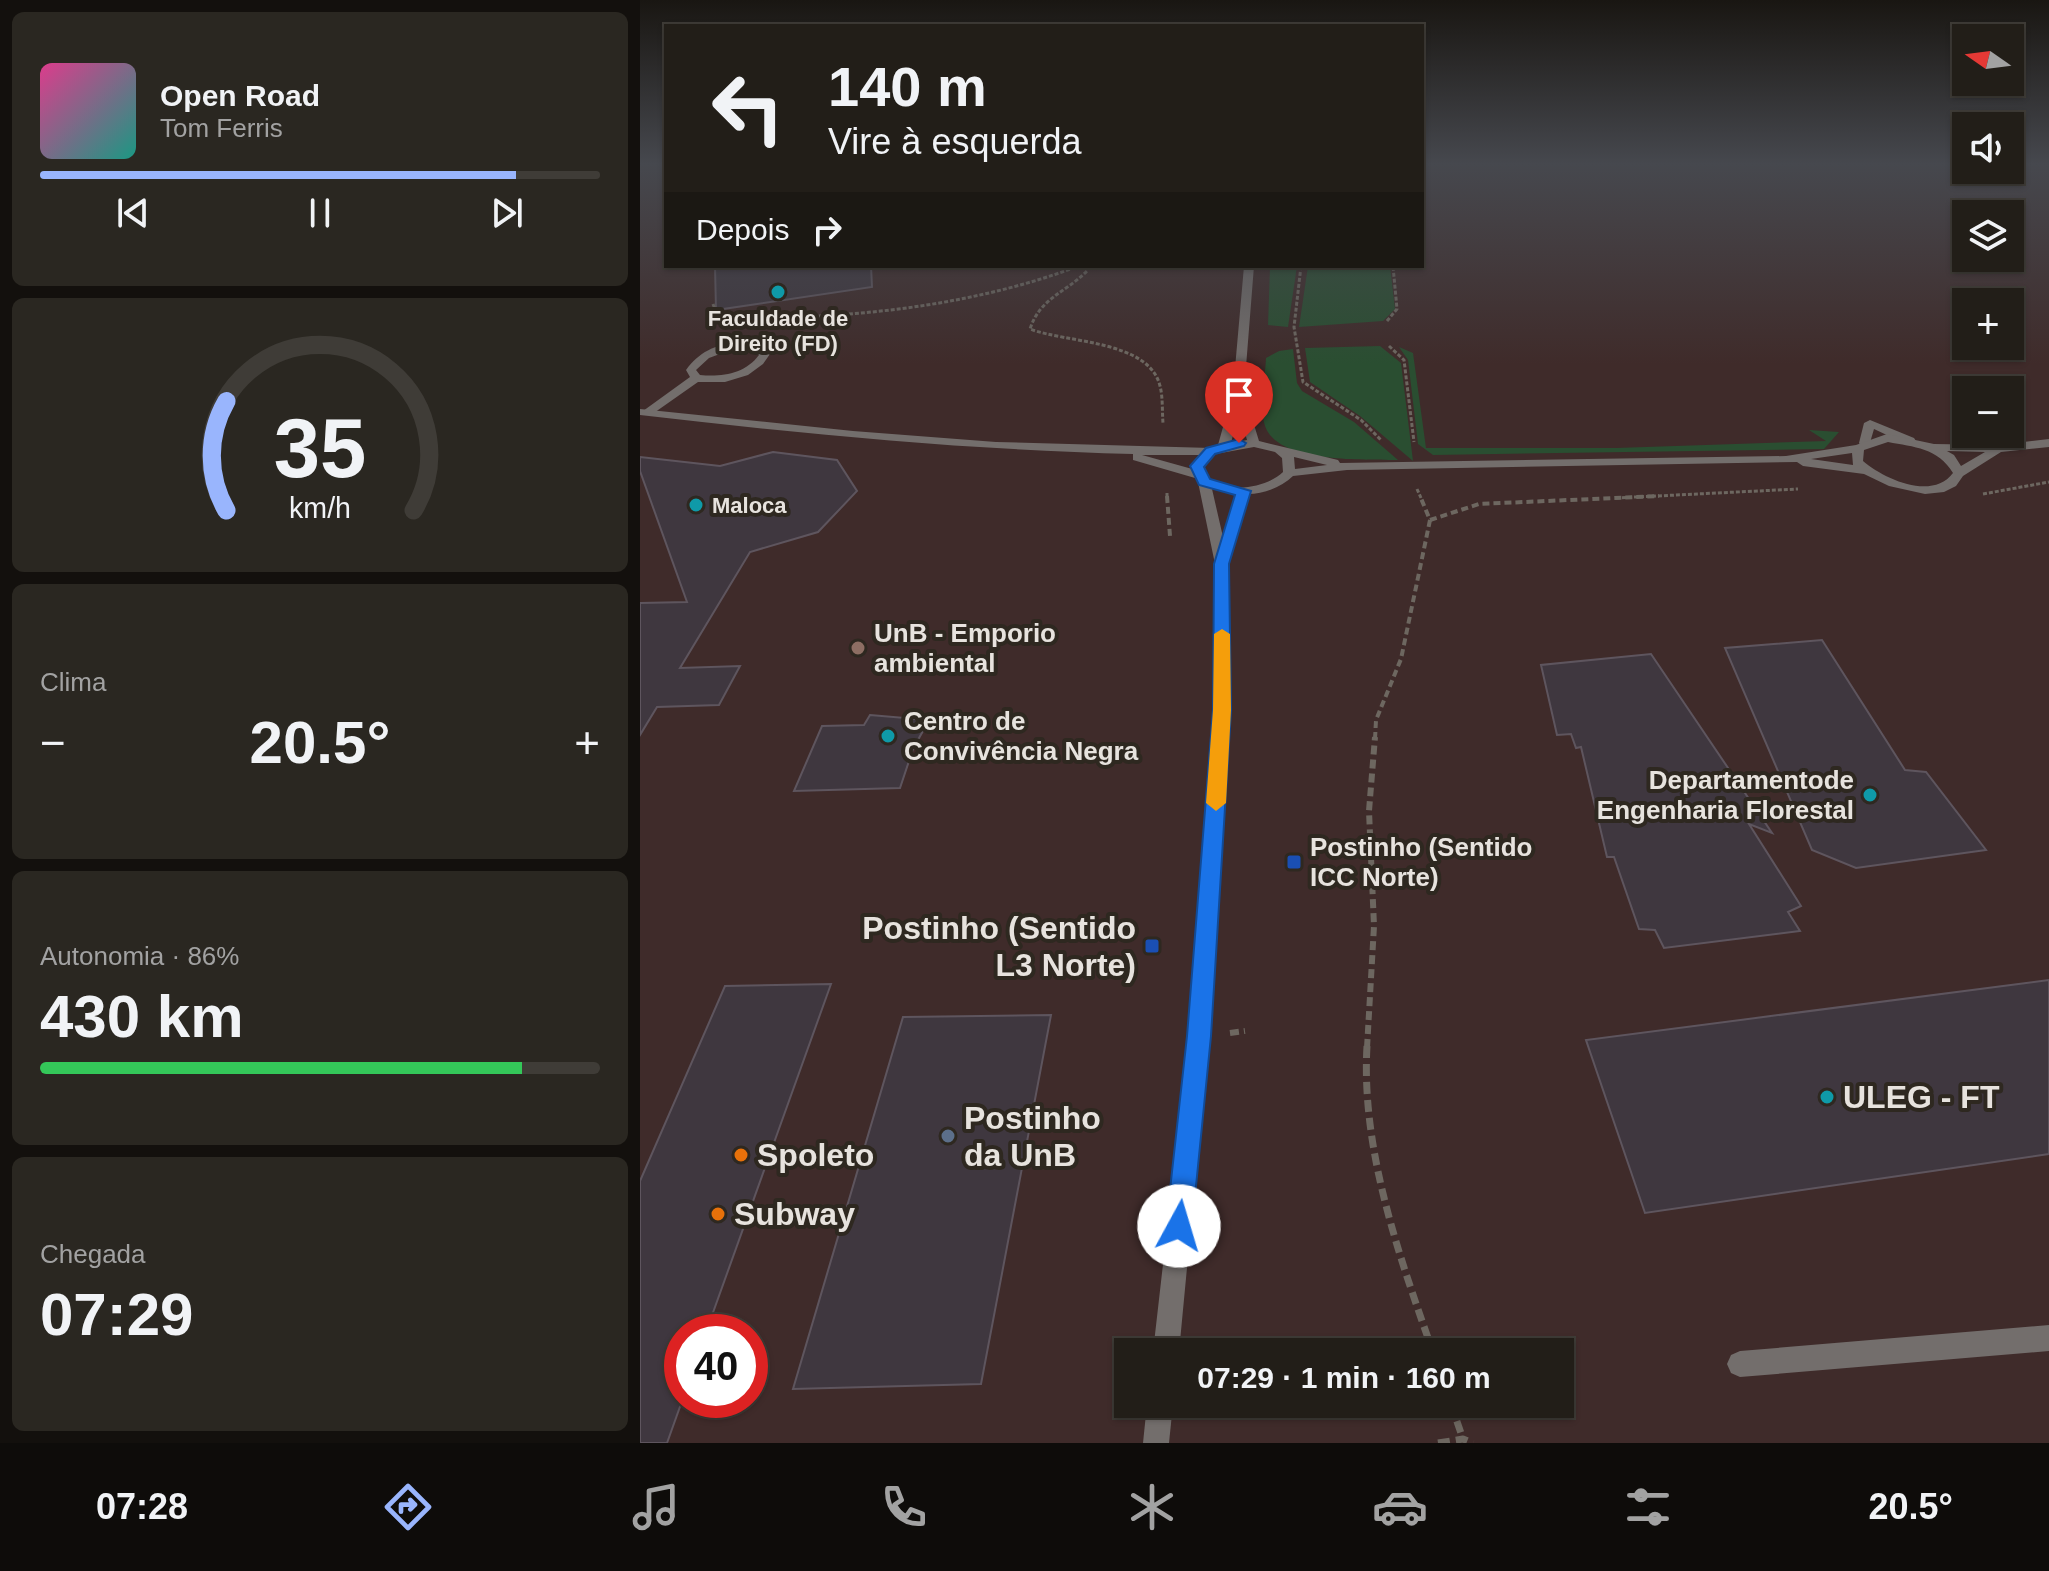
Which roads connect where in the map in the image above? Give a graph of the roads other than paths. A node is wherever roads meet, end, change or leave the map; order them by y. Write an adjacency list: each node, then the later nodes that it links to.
1 (1249, 268): 3 (street)
2 (702, 379): 2 (street); 4 (street); 5 (street)
3 (1239, 391): 6 (street); 8 (street)
4 (644, 413): 5 (street)
5 (662, 415): 14 (street)
6 (1254, 443): 8 (street); 13 (street)
7 (2049, 443): 11 (street)
8 (1224, 446): 12 (street)
9 (1861, 446): 10 (street); 15 (street); 17 (street)
10 (1933, 447): 11 (street); 19 (street)
11 (1998, 449): 19 (street)
12 (1210, 451): 14 (street); 20 (street)
13 (1280, 451): 16 (street); 18 (street)
14 (1165, 458): 20 (street)
15 (1786, 460): 16 (street); 17 (street)
16 (1347, 466): 18 (street)
17 (1864, 470): 19 (street)
18 (1289, 473): 21 (street)
19 (1959, 473)
20 (1201, 478): 21 (street); 22 (street)
21 (1243, 491): 22 (street)
22 (1222, 564): 23 (street)
23 (1167, 1338)
24 (2049, 1338): 25 (street)
25 (1740, 1364)
26 (1159, 1418): 27 (street)
27 (1156, 1443)

